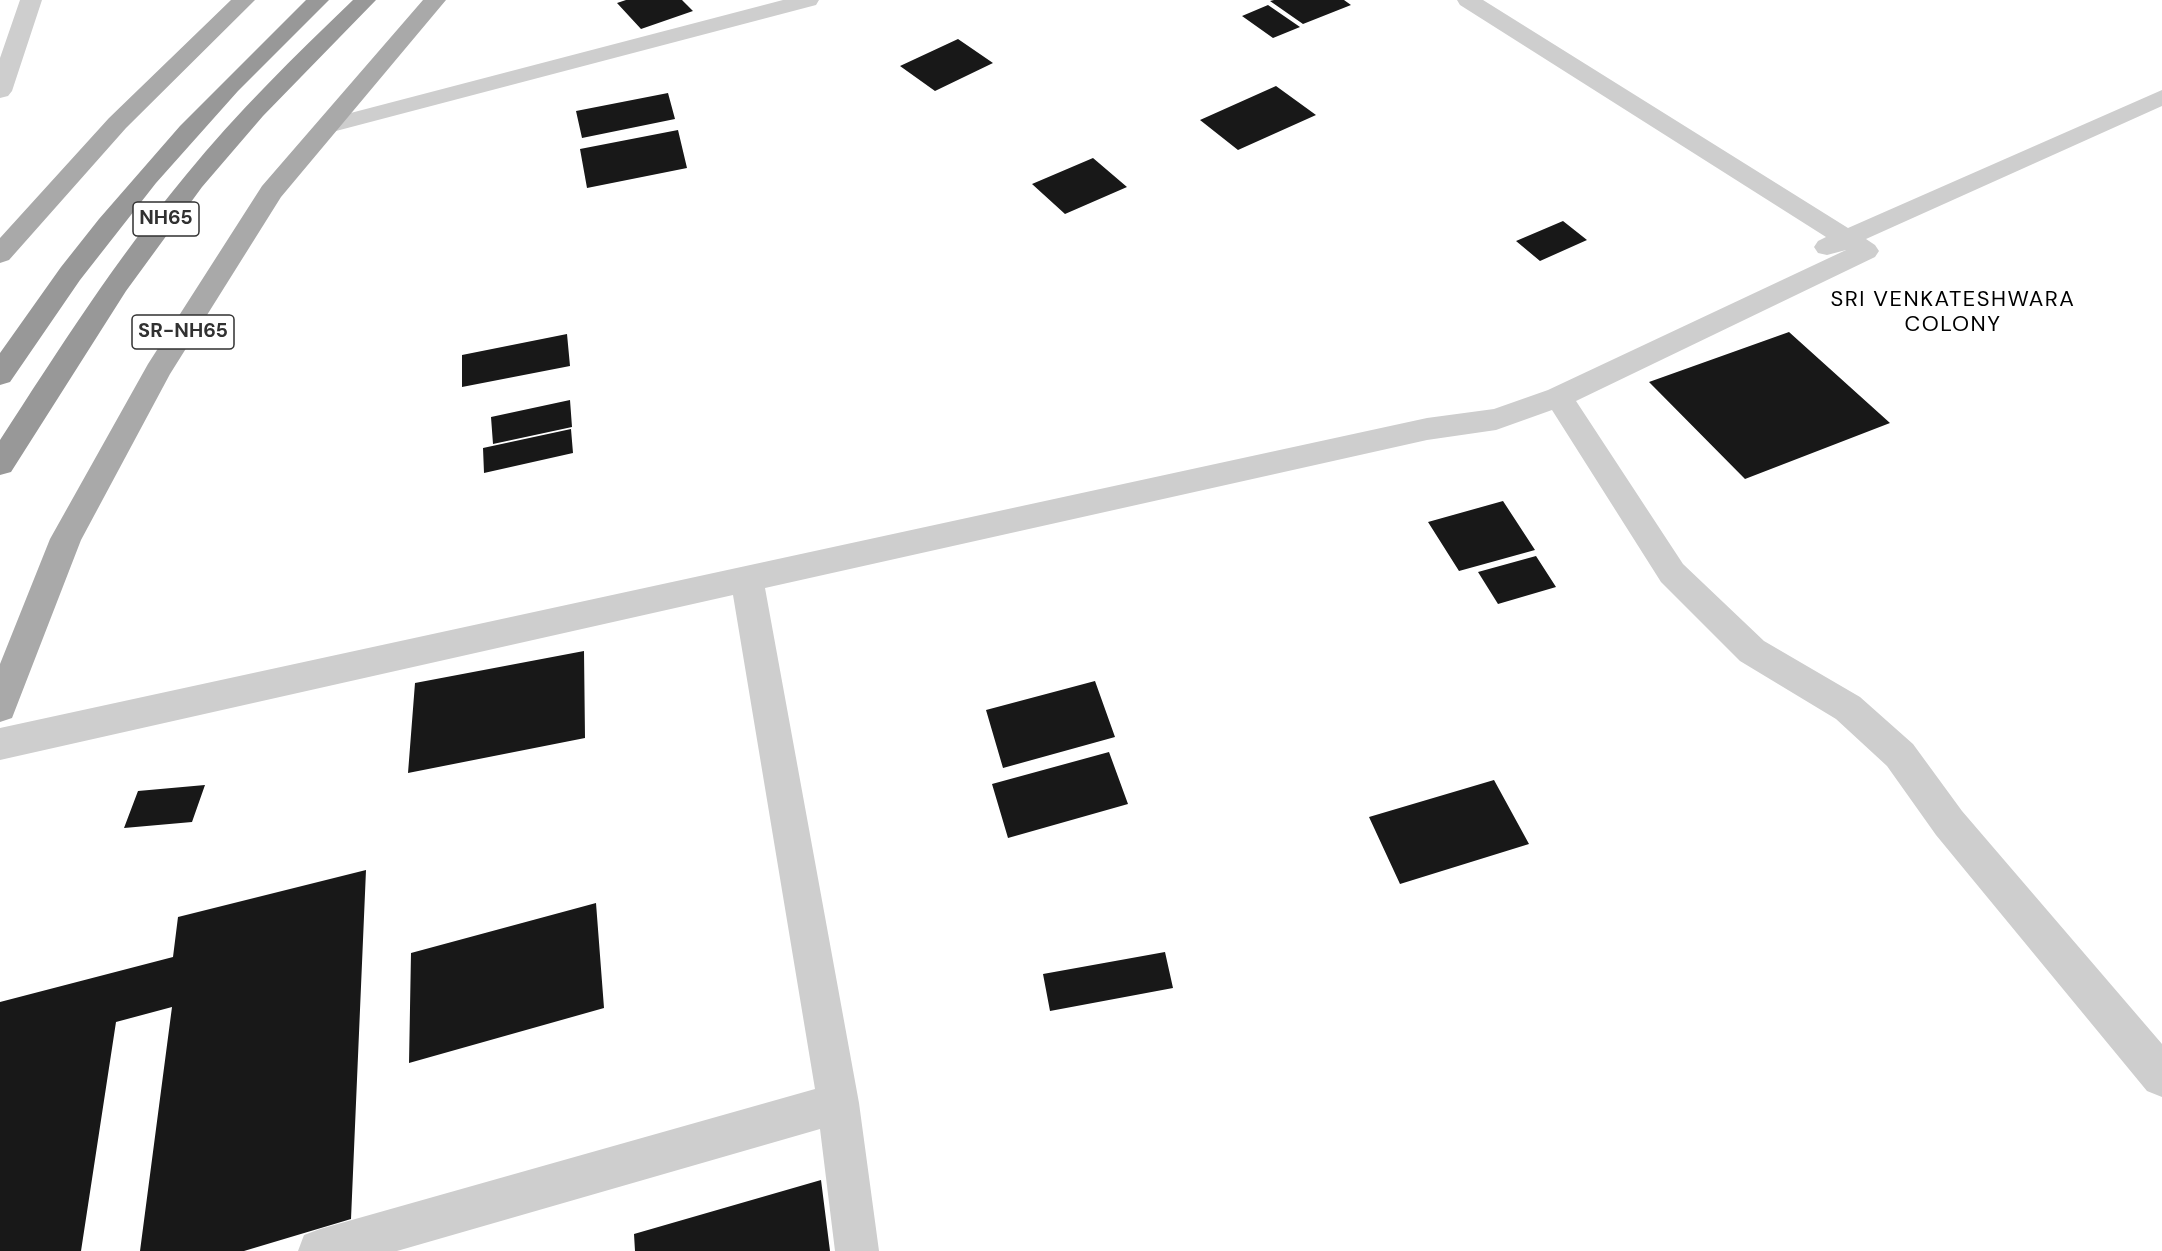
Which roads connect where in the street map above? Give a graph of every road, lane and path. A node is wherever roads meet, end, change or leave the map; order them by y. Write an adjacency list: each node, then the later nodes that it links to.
1 (31, 0): 8 (street)
2 (244, 0): 12 (main road)
3 (318, 0): 13 (highway, NH65)
4 (365, 0): 16 (highway, NH65)
5 (435, 0): 10 (main road, SR-NH65)
6 (808, 0): 10 (street)
7 (1468, 0): 11 (street)
8 (0, 92)
9 (2162, 97): 11 (street)
10 (328, 126): 18 (main road, SR-NH65)
11 (1856, 244): 14 (street); 15 (street)
12 (0, 254)
13 (0, 375)
14 (1558, 397): 15 (street); 20 (street)
15 (1427, 429): 17 (street)
16 (0, 464)
17 (747, 580): 19 (street); 21 (street)
18 (0, 707)
19 (0, 744)
20 (2162, 1076)
21 (838, 1103): 22 (street); 23 (street)
22 (320, 1251)
23 (857, 1251)

